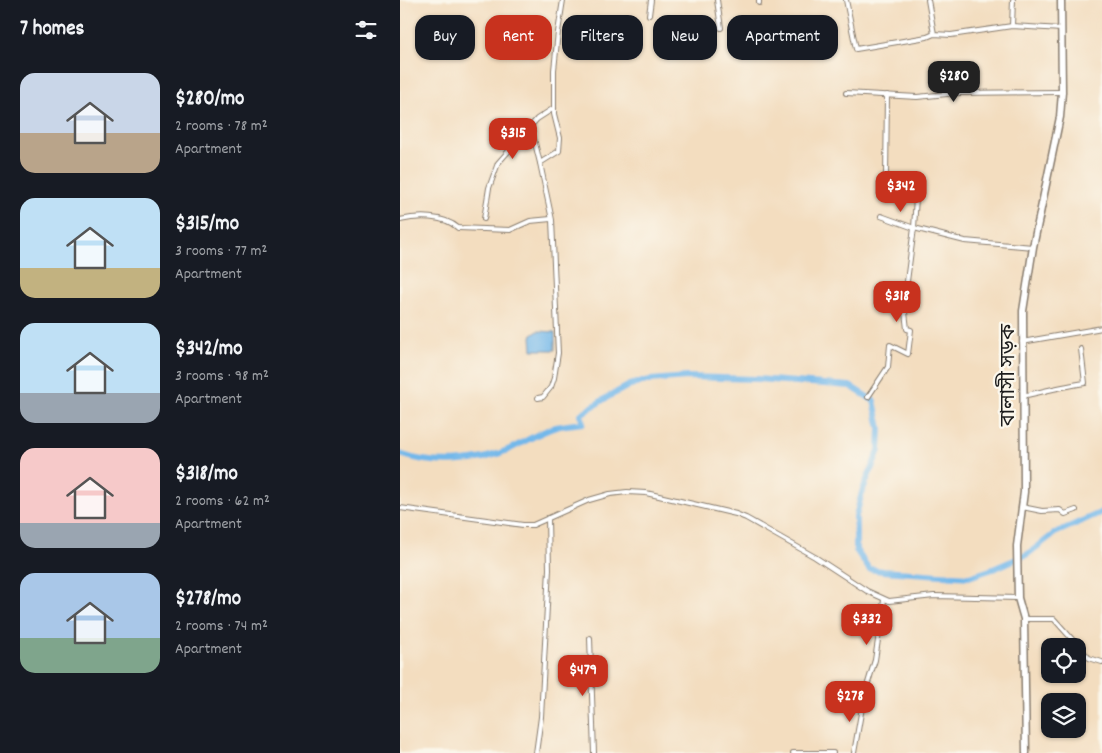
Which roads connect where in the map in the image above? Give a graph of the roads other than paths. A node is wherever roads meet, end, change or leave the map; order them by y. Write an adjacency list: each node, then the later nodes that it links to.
1 (563, 0): 16 (street)
2 (650, 0): 8 (street)
3 (717, 0): 10 (street)
4 (846, 0): 12 (street)
5 (928, 0): 12 (street)
6 (1013, 0): 9 (street)
7 (1061, 0): 11 (main road, বালাসী সড়ক)
8 (649, 14)
9 (1012, 26): 11 (street); 12 (street)
10 (721, 28)
11 (1062, 29): 13 (main road, বালাসী সড়ক)
12 (934, 34)
13 (1062, 92): 15 (street); 24 (main road, বালাসী সড়ক)
14 (846, 93): 15 (street)
15 (887, 95): 23 (street)
16 (554, 108): 17 (street); 18 (street)
17 (531, 127): 18 (street); 20 (street)
18 (540, 163): 21 (street)
19 (881, 216): 23 (street)
20 (484, 219)
21 (552, 219): 22 (street); 30 (street)
22 (400, 220)
23 (914, 228): 24 (street); 29 (street)
24 (1033, 247): 26 (main road, বালাসী সড়ক)
25 (1102, 328): 26 (street)
26 (1022, 342): 28 (main road, বালাসী সড়ক)
27 (1081, 349): 28 (street)
28 (1023, 396): 31 (main road, বালাসী সড়ক)
29 (868, 397)
30 (538, 398)
31 (1022, 507): 33 (street); 35 (main road, বালাসী সড়ক)
32 (400, 508): 34 (street)
33 (1076, 510)
34 (548, 518): 36 (street); 40 (street)
35 (1018, 598): 36 (street); 37 (main road, বালাসী সড়ক)
36 (884, 600): 44 (street)
37 (1024, 619): 39 (street); 45 (main road, বালাসী সড়ক)
38 (590, 638): 41 (street)
39 (1102, 662)
40 (536, 753)
41 (594, 753)
42 (793, 753): 43 (street)
43 (833, 753)
44 (854, 753)
45 (1026, 753)

